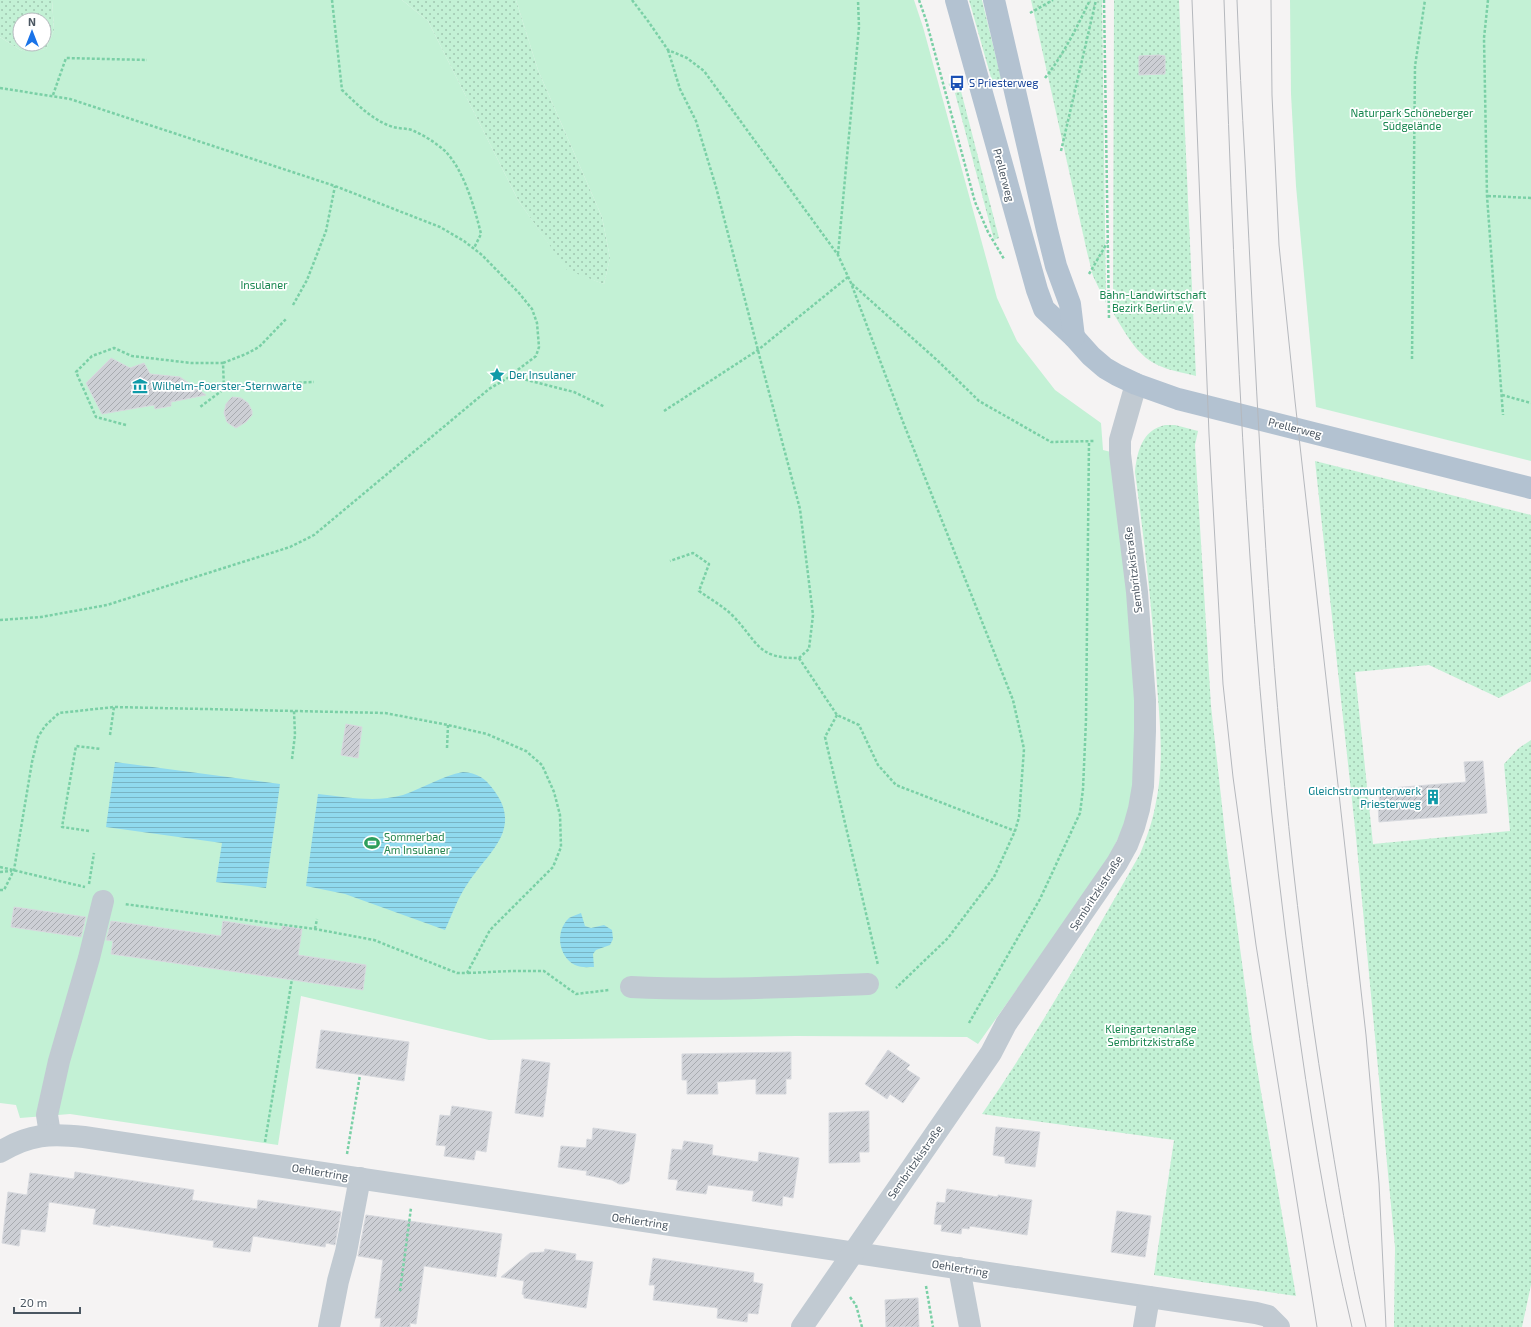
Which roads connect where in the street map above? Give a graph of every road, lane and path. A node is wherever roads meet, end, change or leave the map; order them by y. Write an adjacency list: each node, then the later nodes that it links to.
1 (332, 0): 26 (path)
2 (632, 0): 14 (path)
3 (858, 0): 27 (path)
4 (919, 0): 28 (path)
5 (956, 0): 35 (main road, Prellerweg)
6 (994, 0): 35 (main road)
7 (1053, 0): 13 (path)
8 (1090, 0): 16 (path)
9 (1096, 0): 21 (path)
10 (1104, 0): 25 (path)
11 (1425, 0): 37 (path)
12 (1488, 0): 23 (path)
13 (1030, 13)
14 (668, 50): 27 (path); 36 (path)
15 (147, 60): 20 (path)
16 (1045, 78)
17 (957, 83): 18 (path)
18 (949, 85)
19 (0, 88): 20 (path)
20 (53, 96): 22 (path)
21 (1061, 152)
22 (335, 186): 26 (path); 32 (path)
23 (1488, 196): 24 (path); 43 (path)
24 (1531, 198)
25 (1108, 242): 29 (path); 34 (path)
26 (474, 248): 39 (path)
27 (838, 255): 30 (path)
28 (1004, 260)
29 (1089, 274)
30 (848, 277): 31 (path); 36 (path)
31 (851, 284): 50 (path); 65 (path)
32 (293, 305)
33 (287, 318): 38 (path)
34 (1109, 320)
35 (1074, 337): 41 (main road, Prellerweg)
36 (758, 350): 47 (path); 55 (path)
37 (1412, 359)
38 (223, 364): 42 (path); 49 (path)
39 (511, 376): 46 (path); 54 (path)
40 (314, 382): 42 (path)
41 (1136, 384): 52 (main road, Prellerweg); 88 (street, Sembritzkistraße)
42 (224, 388): 45 (path)
43 (1502, 395): 44 (path); 48 (path)
44 (1531, 403)
45 (200, 407)
46 (605, 407)
47 (664, 411)
48 (1503, 415)
49 (126, 425)
50 (1089, 441): 51 (path); 80 (path)
51 (1095, 441)
52 (1531, 488)
53 (670, 561): 55 (path)
54 (0, 620)
55 (799, 658): 58 (path)
56 (114, 707): 57 (path); 60 (path); 67 (path)
57 (294, 711): 59 (path); 63 (path)
58 (837, 715): 65 (path); 76 (path)
59 (448, 725): 61 (path); 75 (path)
60 (110, 735)
61 (447, 748)
62 (101, 749): 64 (path)
63 (292, 759)
64 (90, 831)
65 (1015, 831): 79 (path)
66 (94, 853): 69 (path)
67 (14, 870): 68 (path); 70 (path)
68 (0, 872)
69 (90, 878)
70 (0, 890)
71 (103, 901): 82 (street)
72 (203, 913): 74 (path)
73 (317, 919): 74 (path)
74 (315, 929): 75 (path)
75 (467, 973): 78 (path)
76 (874, 977): 78 (street)
77 (292, 980): 83 (path)
78 (631, 987)
79 (896, 988)
80 (969, 1023)
81 (360, 1075): 85 (path)
82 (50, 1134): 84 (street, Oehlertring); 86 (street, Oehlertring)
83 (264, 1148)
84 (0, 1152)
85 (346, 1160)
86 (360, 1178): 88 (street, Oehlertring); 94 (street)
87 (411, 1204): 91 (path)
88 (852, 1252): 89 (street, Oehlertring); 95 (street, Sembritzkistraße)
89 (958, 1268): 93 (street, Oehlertring); 98 (street)
90 (925, 1284): 97 (path)
91 (400, 1291)
92 (850, 1297): 96 (path)
93 (1149, 1297): 99 (street); 100 (street, Oehlertring)
94 (329, 1327)
95 (802, 1327)
96 (862, 1327)
97 (933, 1327)
98 (970, 1327)
99 (1144, 1327)
100 (1279, 1327)

